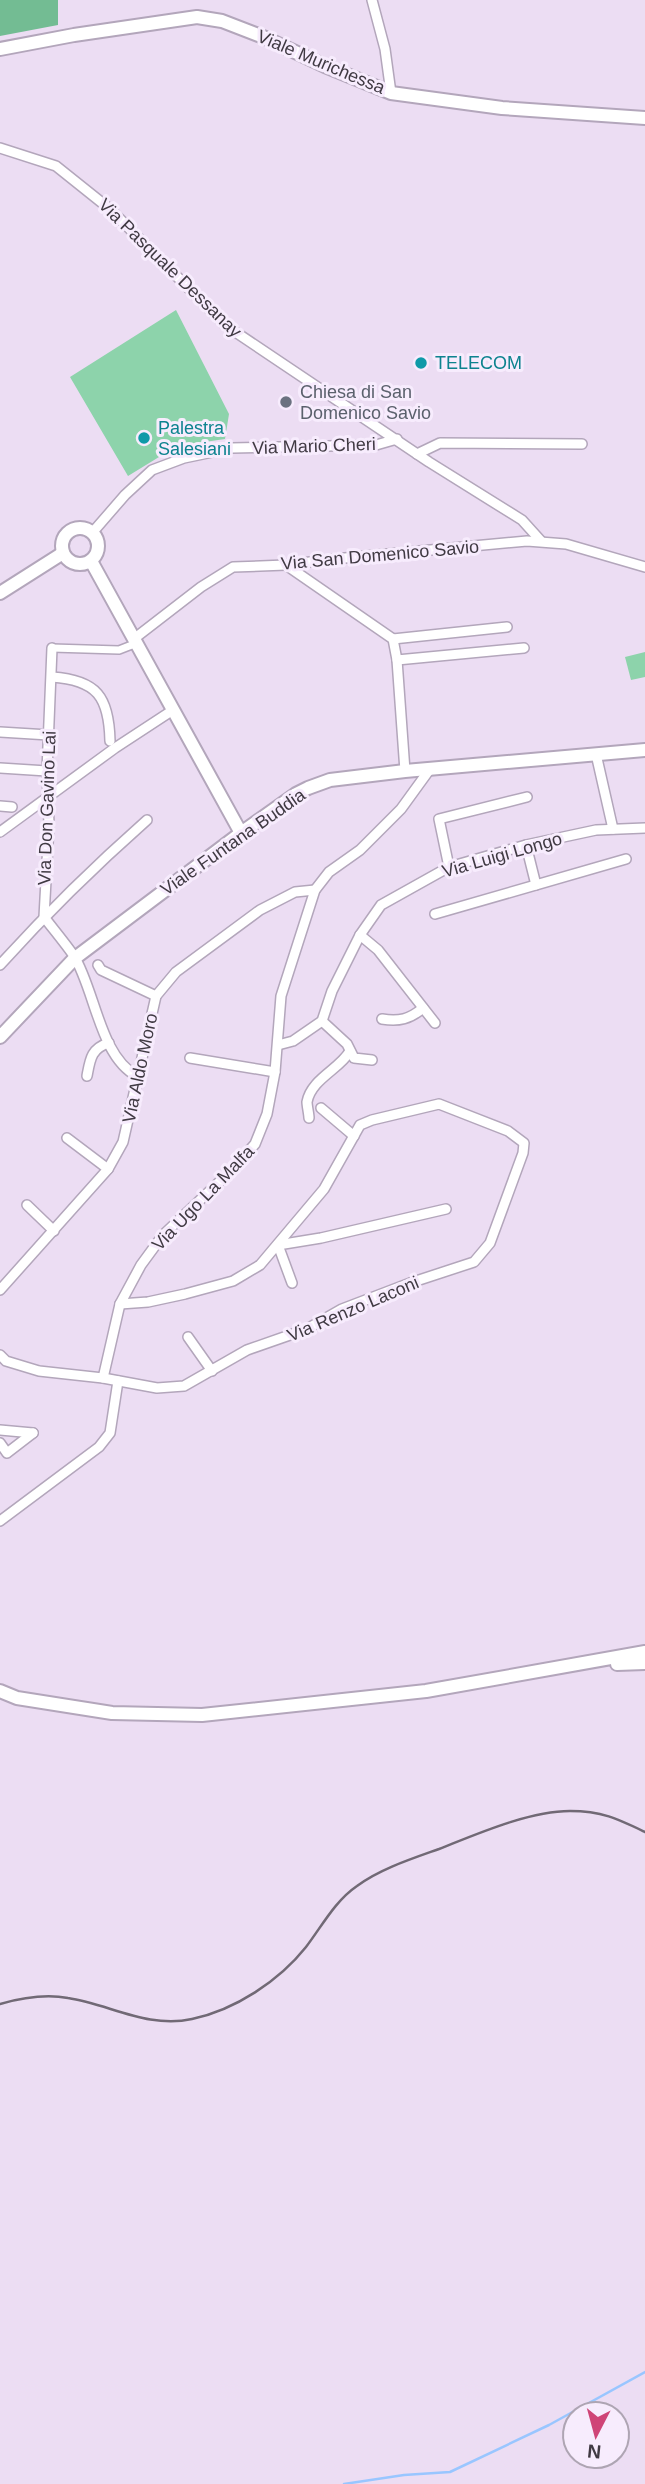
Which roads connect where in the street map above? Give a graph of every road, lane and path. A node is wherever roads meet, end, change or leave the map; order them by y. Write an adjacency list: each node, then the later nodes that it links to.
1 (373, 0): 3 (street)
2 (0, 49): 3 (main road, Viale Murichessa)
3 (391, 93): 4 (main road, Viale Murichessa)
4 (645, 118)
5 (0, 148): 6 (street, Via Pasquale Dessanay)
6 (397, 439): 8 (street, Via Pasquale Dessanay); 9 (street, Via Mario Cheri)
7 (582, 444): 8 (street)
8 (417, 454): 10 (street, Via Pasquale Dessanay)
9 (92, 533): 11 (main road); 12 (main road)
10 (541, 541): 13 (street, Via San Domenico Savio); 14 (street, Via San Domenico Savio)
11 (64, 553): 12 (main road); 15 (main road)
12 (91, 561): 18 (main road)
13 (286, 565): 17 (street); 18 (street, Via San Domenico Savio)
14 (645, 567)
15 (0, 593)
16 (508, 627): 17 (street)
17 (393, 639): 21 (street)
18 (136, 640): 19 (street); 23 (main road)
19 (52, 648): 22 (street, Via Don Gavino Lai)
20 (524, 648): 21 (street)
21 (397, 660): 32 (street)
22 (52, 677): 25 (street, Via Don Gavino Lai); 26 (street)
23 (173, 710): 33 (street); 41 (main road)
24 (0, 732): 25 (street)
25 (49, 734): 31 (street, Via Don Gavino Lai)
26 (110, 741)
27 (645, 750): 28 (main road, Viale Funtana Buddia)
28 (596, 754): 30 (main road, Viale Funtana Buddia); 39 (street)
29 (0, 768): 31 (street)
30 (430, 769): 32 (main road, Viale Funtana Buddia); 46 (street, Via Ugo La Malfa)
31 (47, 771): 33 (street, Via Don Gavino Lai)
32 (405, 771): 41 (main road, Viale Funtana Buddia)
33 (47, 796): 40 (street); 48 (street, Via Don Gavino Lai)
34 (527, 797): 44 (street)
35 (0, 806): 36 (street)
36 (12, 807)
37 (147, 820): 48 (street)
38 (645, 828): 39 (street, Via Luigi Longo)
39 (612, 829): 42 (street, Via Luigi Longo)
40 (0, 832)
41 (242, 833): 50 (main road, Viale Funtana Buddia)
42 (526, 845): 44 (street, Via Luigi Longo); 45 (street)
43 (626, 859): 45 (street)
44 (449, 867): 49 (street, Via Luigi Longo)
45 (536, 885): 47 (street)
46 (315, 890): 53 (street, Via Aldo Moro); 60 (street, Via Ugo La Malfa)
47 (435, 914)
48 (44, 917): 50 (street); 51 (street)
49 (360, 935): 54 (street); 56 (street, Via Luigi Longo)
50 (75, 958): 58 (main road, Viale Funtana Buddia); 59 (street)
51 (0, 965)
52 (98, 965): 53 (street)
53 (156, 996): 66 (street, Via Aldo Moro)
54 (423, 1008): 55 (street); 57 (street)
55 (382, 1020)
56 (322, 1021): 60 (street); 61 (street)
57 (435, 1023)
58 (0, 1037)
59 (109, 1043): 65 (street); 66 (street)
60 (278, 1045): 64 (street, Via Ugo La Malfa)
61 (350, 1051): 63 (street); 68 (street)
62 (190, 1058): 64 (street)
63 (372, 1060)
64 (275, 1072): 80 (street, Via Ugo La Malfa)
65 (87, 1076)
66 (137, 1076): 71 (street, Via Aldo Moro)
67 (321, 1108): 69 (street)
68 (309, 1118)
69 (354, 1136): 74 (street, Via Renzo Laconi); 83 (street, Via Renzo Laconi)
70 (67, 1138): 71 (street)
71 (108, 1169): 75 (street, Via Aldo Moro)
72 (27, 1205): 75 (street)
73 (446, 1209): 76 (street)
74 (294, 1223): 76 (street); 77 (street, Via Renzo Laconi)
75 (54, 1231): 79 (street, Via Aldo Moro)
76 (312, 1239): 77 (street)
77 (278, 1245): 78 (street); 80 (street, Via Renzo Laconi)
78 (292, 1283)
79 (0, 1289)
80 (120, 1304): 84 (street, Via Ugo La Malfa)
81 (188, 1337): 83 (street)
82 (0, 1355): 84 (street)
83 (212, 1371): 85 (street)
84 (103, 1378): 85 (street)
85 (118, 1381): 88 (street)
86 (0, 1430): 87 (street)
87 (0, 1443)
88 (0, 1521)
89 (645, 1652): 91 (main road)
90 (645, 1663): 91 (main road)
91 (568, 1667): 92 (main road)
92 (0, 1691)

